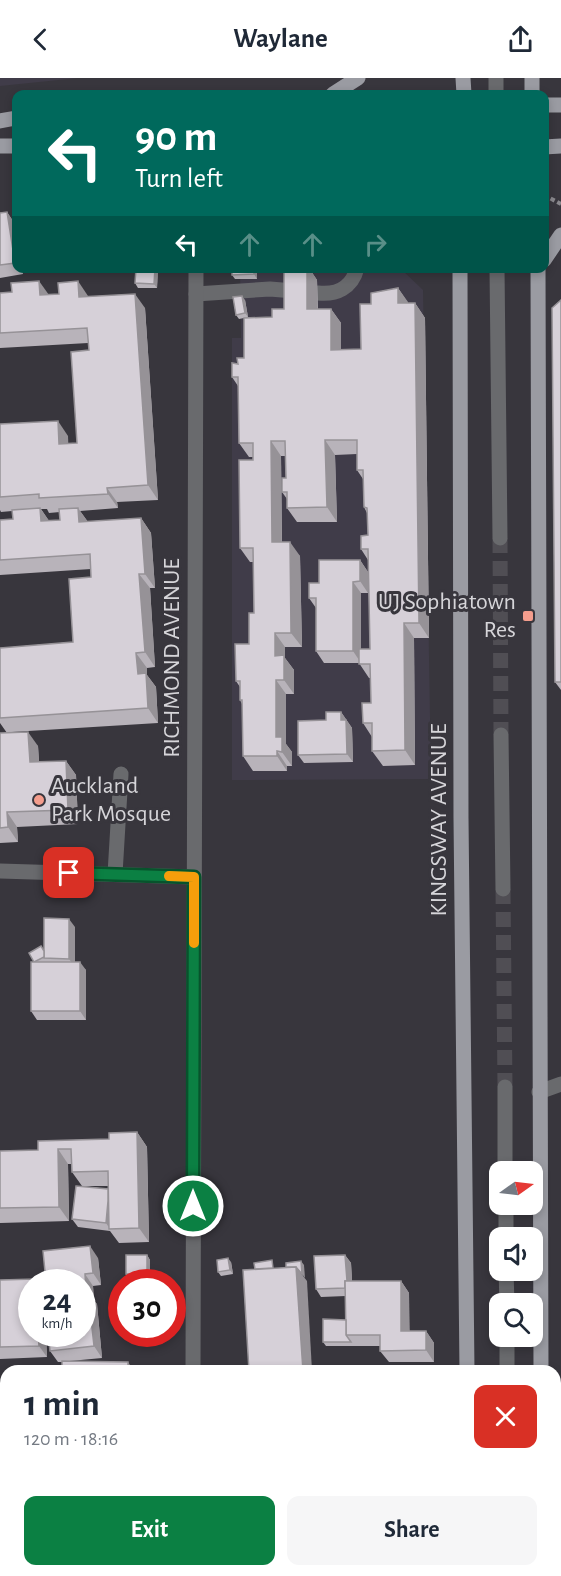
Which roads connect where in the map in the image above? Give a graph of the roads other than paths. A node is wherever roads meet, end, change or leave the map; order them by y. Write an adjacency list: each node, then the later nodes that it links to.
1 (358, 78): 2 (main road)
2 (339, 90)
3 (561, 236): 4 (main road)
4 (549, 254)
5 (196, 273): 14 (street, RICHMOND AVENUE)
6 (355, 273): 13 (street)
7 (453, 273): 12 (main road)
8 (460, 273): 12 (main road, KINGSWAY AVENUE)
9 (497, 273): 15 (street)
10 (540, 273): 24 (main road)
11 (290, 286): 14 (street)
12 (460, 286): 28 (main road, KINGSWAY AVENUE)
13 (318, 293)
14 (196, 294): 20 (street, RICHMOND AVENUE)
15 (500, 538)
16 (501, 735): 21 (street)
17 (121, 774): 19 (street)
18 (0, 872): 19 (street)
19 (115, 874): 20 (street)
20 (194, 877): 27 (street, RICHMOND AVENUE)
21 (503, 889)
22 (561, 1084): 24 (street)
23 (505, 1087): 25 (street)
24 (539, 1092): 30 (main road)
25 (505, 1161)
26 (507, 1347): 29 (street)
27 (193, 1365)
28 (467, 1365)
29 (507, 1365)
30 (541, 1365)

